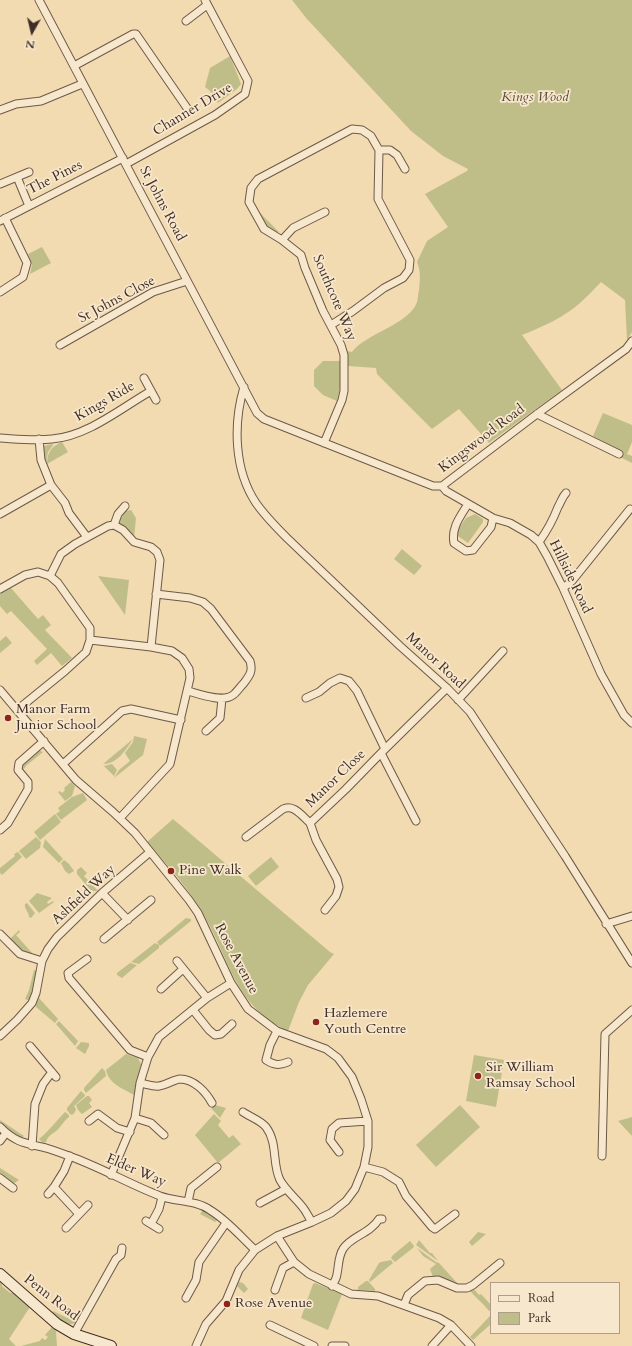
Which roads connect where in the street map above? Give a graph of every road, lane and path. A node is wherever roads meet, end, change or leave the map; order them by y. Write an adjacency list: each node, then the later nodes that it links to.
1 (39, 0): 4 (street, St Johns Road)
2 (206, 2): 3 (street); 9 (street, Channer Drive)
3 (186, 21)
4 (74, 66): 5 (street, St Johns Road); 6 (street)
5 (82, 84): 7 (street); 9 (street, St Johns Road)
6 (187, 108)
7 (0, 110)
8 (379, 150): 10 (street); 17 (street, Southcote Way); 20 (street)
9 (124, 161): 14 (street, The Pines); 18 (street, St Johns Road)
10 (405, 169)
11 (29, 172): 12 (street)
12 (16, 177): 13 (street); 14 (street)
13 (0, 184)
14 (29, 206): 16 (street, The Pines)
15 (325, 212): 17 (street)
16 (3, 220): 19 (street)
17 (282, 240): 20 (street, Southcote Way)
18 (187, 281): 22 (street, St Johns Close); 24 (street, St Johns Road)
19 (0, 292)
20 (331, 325): 31 (street, Southcote Way)
21 (632, 341): 27 (street, Kingswood Road)
22 (60, 346)
23 (144, 378): 25 (street, Kings Ride)
24 (244, 387): 28 (street, St Johns Road); 51 (street, Manor Road)
25 (151, 391): 26 (street, Kings Ride); 30 (street, Kings Ride)
26 (156, 400)
27 (537, 414): 32 (street); 34 (street, Kingswood Road)
28 (264, 419): 31 (street, Kingswood Road)
29 (0, 438): 30 (street, Kings Ride)
30 (39, 440): 33 (street)
31 (324, 443): 34 (street, Kingswood Road)
32 (619, 454)
33 (51, 485): 39 (street); 42 (street)
34 (442, 486): 36 (street, Hillside Road)
35 (566, 492): 43 (street)
36 (468, 504): 40 (street, Hillside Road); 40 (street)
37 (125, 506): 41 (street)
38 (630, 509): 45 (street)
39 (0, 514)
40 (493, 518): 43 (street, Hillside Road)
41 (114, 525): 42 (street); 47 (street)
42 (87, 537): 44 (street)
43 (539, 542): 45 (street, Hillside Road)
44 (50, 576): 46 (street); 48 (street)
45 (563, 588): 59 (street, Hillside Road)
46 (0, 589)
47 (156, 594): 49 (street); 55 (street)
48 (90, 640): 49 (street); 57 (street)
49 (151, 647): 53 (street)
50 (503, 651): 56 (street)
51 (447, 688): 56 (street, Manor Road); 62 (street, Manor Close)
52 (0, 690): 57 (street, Rose Avenue)
53 (188, 691): 55 (street); 58 (street)
54 (306, 698): 62 (street, Manor Close)
55 (222, 699): 60 (street)
56 (458, 700): 75 (street, Manor Road)
57 (17, 710): 61 (street, Rose Avenue)
58 (181, 720): 63 (street); 64 (street)
59 (632, 723)
60 (206, 732)
61 (44, 741): 63 (street, Rose Avenue); 67 (street)
62 (383, 751): 65 (street, Manor Close); 66 (street, Manor Close)
63 (63, 764): 64 (street, Rose Avenue)
64 (120, 818): 69 (street, Rose Avenue)
65 (416, 821)
66 (310, 823): 68 (street, Manor Close); 72 (street, Manor Close)
67 (0, 830)
68 (246, 837)
69 (150, 852): 70 (street, Ashfield Way); 83 (street, Rose Avenue)
70 (102, 893): 74 (street); 79 (street, Ashfield Way)
71 (151, 900): 74 (street)
72 (325, 910)
73 (632, 916): 75 (street)
74 (128, 920): 77 (street)
75 (606, 924): 81 (street, Manor Road)
76 (0, 934): 79 (street)
77 (104, 939)
78 (87, 959): 92 (street)
79 (42, 961): 90 (street)
80 (177, 962): 82 (street)
81 (632, 963)
82 (183, 969): 84 (street); 85 (street)
83 (231, 983): 85 (street); 89 (street, Rose Avenue)
84 (161, 989)
85 (207, 998): 86 (street)
86 (193, 1010): 88 (street); 92 (street)
87 (632, 1010): 108 (street)
88 (232, 1024)
89 (278, 1031): 93 (street); 99 (street, Rose Avenue)
90 (0, 1036)
91 (30, 1046): 105 (street)
92 (148, 1057): 94 (street)
93 (288, 1062)
94 (140, 1083): 95 (street); 97 (street)
95 (212, 1103)
96 (243, 1112): 115 (street)
97 (135, 1118): 101 (street); 103 (street)
98 (89, 1121): 101 (street)
99 (368, 1121): 106 (street); 110 (street, Rose Avenue)
100 (0, 1127): 102 (street, Elder Way)
101 (130, 1132): 111 (street)
102 (6, 1133): 104 (street); 105 (street, Elder Way)
103 (164, 1134)
104 (0, 1141)
105 (32, 1146): 107 (street, Elder Way)
106 (339, 1152)
107 (70, 1156): 111 (street, Elder Way); 113 (street)
108 (602, 1156)
109 (217, 1167): 118 (street)
110 (364, 1167): 122 (street); 124 (street, Rose Avenue)
111 (111, 1175): 117 (street, Elder Way)
112 (0, 1178): 114 (street)
113 (54, 1187): 116 (street); 121 (street)
114 (14, 1188)
115 (286, 1189): 119 (street); 124 (street)
116 (48, 1194)
117 (162, 1197): 118 (street, Elder Way); 127 (street)
118 (188, 1202): 125 (street, Elder Way)
119 (260, 1203)
120 (88, 1205): 121 (street)
121 (79, 1214): 126 (street)
122 (455, 1214)
123 (382, 1219): 134 (street)
124 (312, 1222): 128 (street, Rose Avenue)
125 (226, 1223): 130 (street, Elder Way); 136 (street)
126 (66, 1228)
127 (159, 1229)
128 (278, 1236): 130 (street, Rose Avenue); 131 (street)
129 (122, 1248): 140 (street)
130 (255, 1250): 142 (street, Rose Avenue)
131 (294, 1262): 134 (street); 135 (street)
132 (500, 1263): 137 (street)
133 (0, 1274): 140 (main road, Penn Road)
134 (332, 1286): 137 (street)
135 (275, 1290)
136 (186, 1298)
137 (404, 1305): 139 (street)
138 (270, 1325): 143 (street)
139 (451, 1325): 146 (street); 147 (street)
140 (74, 1334): 141 (main road, Penn Road)
141 (110, 1346)
142 (196, 1346)
143 (314, 1346)
144 (332, 1346): 145 (street)
145 (345, 1346)
146 (432, 1346)
147 (471, 1346)

